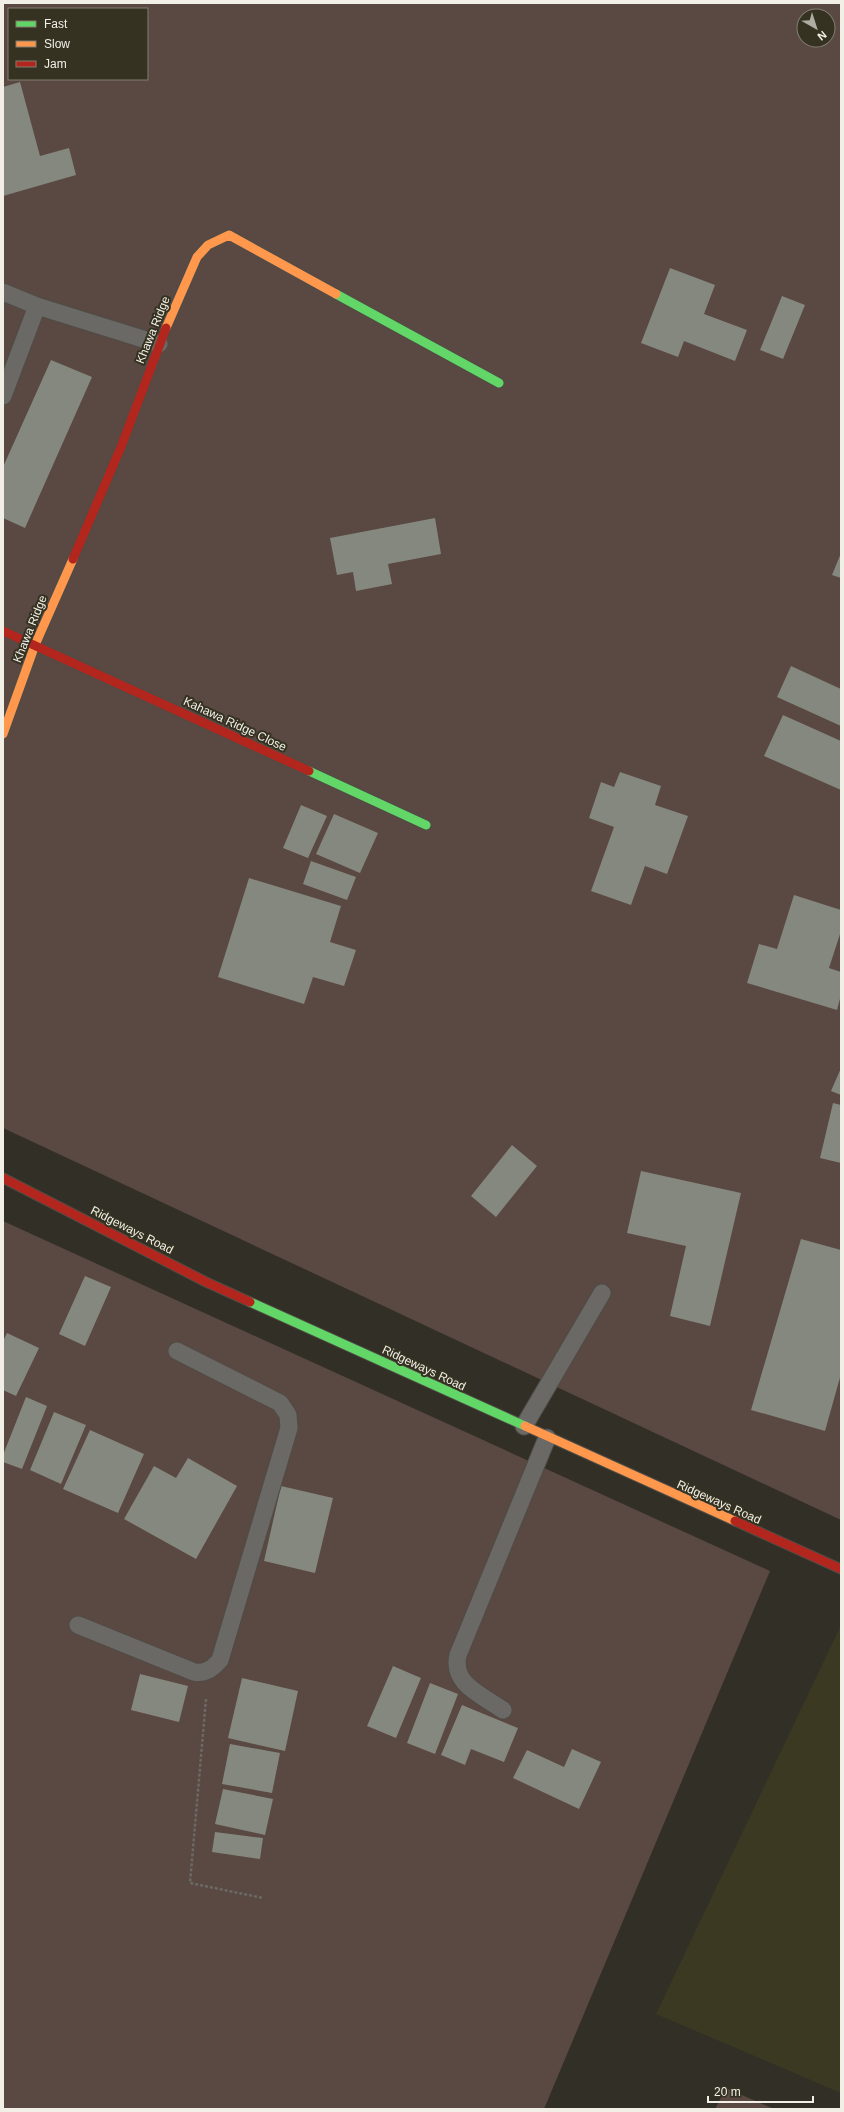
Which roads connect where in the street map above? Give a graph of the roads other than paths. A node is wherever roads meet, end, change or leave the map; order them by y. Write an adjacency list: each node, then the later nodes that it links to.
1 (3, 292): 2 (lane)
2 (37, 306): 3 (lane); 5 (lane)
3 (159, 344): 4 (street, Khawa Ridge); 7 (street, Khawa Ridge)
4 (499, 383)
5 (3, 396)
6 (3, 631): 7 (street, Kahawa Ridge Close)
7 (35, 645): 8 (street, Khawa Ridge); 9 (street, Kahawa Ridge Close)
8 (3, 734)
9 (426, 825)
10 (3, 1178): 13 (street, Ridgeways Road)
11 (602, 1293): 13 (lane)
12 (176, 1351): 16 (lane)
13 (524, 1426): 14 (street, Ridgeways Road)
14 (547, 1438): 15 (street, Ridgeways Road); 17 (lane)
15 (841, 1569)
16 (78, 1626)
17 (503, 1710)

